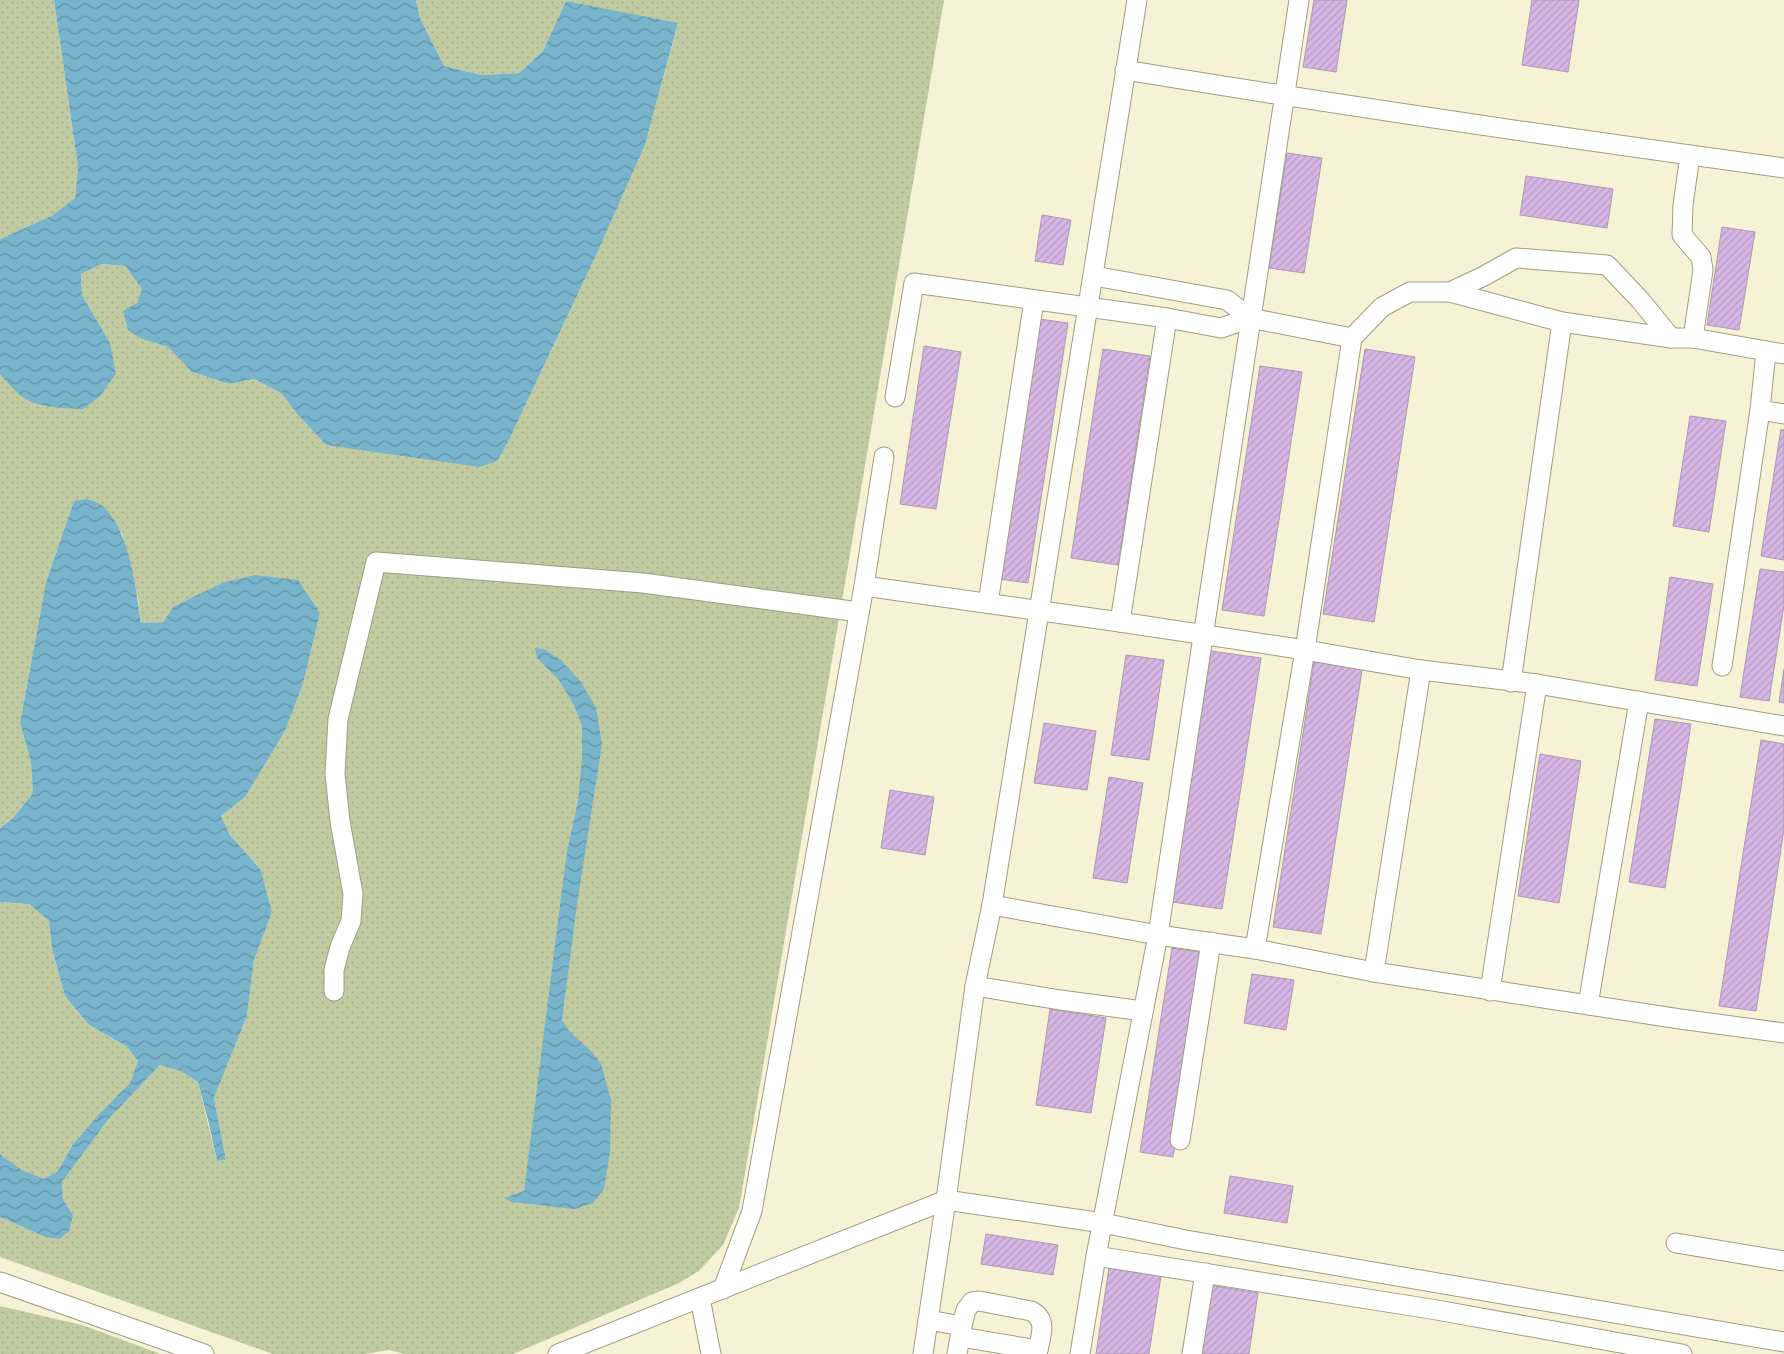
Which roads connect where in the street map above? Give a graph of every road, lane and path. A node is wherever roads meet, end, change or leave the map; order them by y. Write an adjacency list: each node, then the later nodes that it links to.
1 (1137, 0): 3 (street)
2 (1299, 0): 4 (street)
3 (1125, 70): 4 (street); 7 (street)
4 (1284, 96): 5 (street); 12 (street)
5 (1690, 155): 6 (street); 16 (street)
6 (1784, 168)
7 (1094, 276): 10 (street); 12 (street)
8 (1450, 292): 13 (street); 14 (street); 15 (street)
9 (1034, 300): 10 (street); 18 (street); 23 (street)
10 (1087, 308): 11 (street); 24 (street)
11 (1167, 318): 12 (street); 26 (street)
12 (1250, 318): 14 (street); 27 (street)
13 (1562, 322): 15 (street); 31 (street)
14 (1352, 338): 28 (street)
15 (1671, 338): 16 (street)
16 (1693, 338): 17 (street)
17 (1775, 352): 19 (street)
18 (895, 397)
19 (1760, 410): 20 (street); 29 (street)
20 (1784, 414)
21 (884, 457): 22 (street)
22 (864, 586): 23 (street); 25 (street)
23 (988, 603): 24 (street)
24 (1039, 610): 26 (street); 35 (street)
25 (859, 612): 41 (street); 54 (street)
26 (1120, 622): 27 (street)
27 (1202, 635): 28 (street); 36 (street)
28 (1306, 650): 30 (street); 38 (street)
29 (1722, 666)
30 (1421, 670): 31 (street); 39 (street)
31 (1511, 682): 32 (street)
32 (1537, 684): 33 (street); 42 (street)
33 (1639, 702): 34 (street); 43 (street)
34 (1784, 726)
35 (992, 905): 36 (street); 40 (street)
36 (1158, 935): 37 (street); 44 (street)
37 (1210, 942): 38 (street); 46 (street)
38 (1255, 949): 39 (street)
39 (1374, 972): 42 (street)
40 (975, 986): 44 (street); 47 (street)
41 (334, 991)
42 (1490, 991): 43 (street)
43 (1588, 1005): 45 (street)
44 (1143, 1012): 48 (street)
45 (1783, 1030)
46 (1180, 1140)
47 (946, 1200): 48 (street); 54 (street); 56 (street)
48 (1102, 1223): 50 (street); 58 (street)
49 (1676, 1242): 51 (street)
50 (1096, 1256): 52 (street); 64 (street)
51 (1784, 1261)
52 (1205, 1273): 65 (street); 66 (street)
53 (0, 1282): 60 (street)
54 (723, 1289): 55 (street)
55 (700, 1298): 61 (street); 62 (street)
56 (928, 1320): 57 (street); 63 (street)
57 (960, 1339): 59 (street); 59 (street)
58 (1784, 1342)
59 (1037, 1352)
60 (204, 1354)
61 (558, 1354)
62 (711, 1354)
63 (923, 1354)
64 (1080, 1354)
65 (1192, 1354)
66 (1682, 1354)

